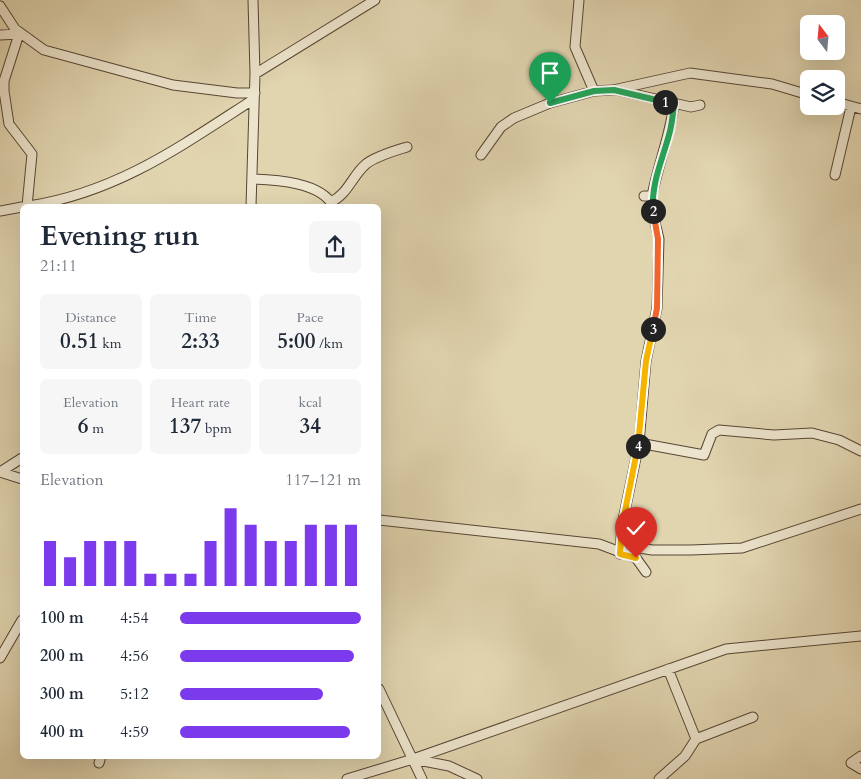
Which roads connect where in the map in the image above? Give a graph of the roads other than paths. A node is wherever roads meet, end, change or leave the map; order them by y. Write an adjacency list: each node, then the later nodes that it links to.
1 (253, 0): 7 (street)
2 (375, 0): 7 (street)
3 (579, 0): 9 (street)
4 (0, 6): 5 (street)
5 (20, 34): 6 (street); 11 (street); 21 (street)
6 (0, 35)
7 (256, 74): 11 (street)
8 (614, 90): 9 (street); 10 (street); 12 (street)
9 (594, 91): 18 (street)
10 (800, 92)
11 (255, 96): 20 (street); 22 (street)
12 (674, 104): 14 (street); 27 (street)
13 (845, 104): 15 (street)
14 (700, 105)
15 (851, 106): 16 (street); 19 (street)
16 (861, 109)
17 (407, 148): 24 (street)
18 (481, 155)
19 (835, 175)
20 (252, 179): 23 (street); 24 (street)
21 (28, 204)
22 (39, 204)
23 (251, 204)
24 (332, 204)
25 (20, 207): 26 (street)
26 (2, 209)
27 (638, 442): 28 (street); 34 (street)
28 (861, 451)
29 (20, 459): 30 (street)
30 (0, 472): 31 (street)
31 (20, 478)
32 (861, 509): 34 (street)
33 (381, 520): 34 (street)
34 (620, 554): 35 (street)
35 (646, 572)
36 (20, 623): 38 (street)
37 (861, 636): 39 (street)
38 (0, 658)
39 (668, 669): 42 (street); 44 (street)
40 (381, 699): 44 (street)
41 (753, 717): 42 (street)
42 (696, 740): 49 (street)
43 (861, 756): 45 (street)
44 (413, 759): 46 (street); 47 (street); 48 (street)
45 (861, 769)
46 (347, 779)
47 (422, 779)
48 (477, 779)
49 (659, 779)

